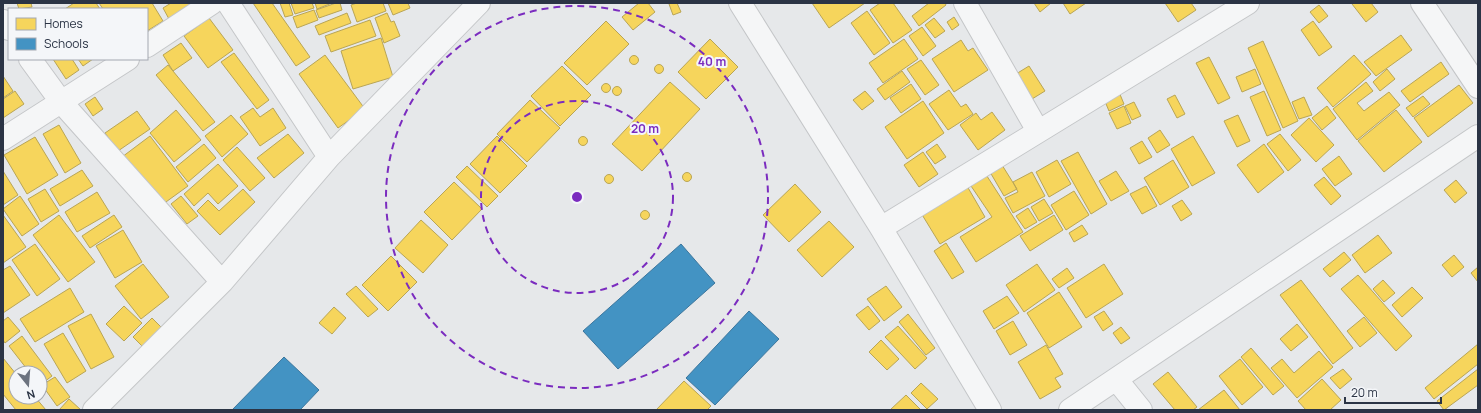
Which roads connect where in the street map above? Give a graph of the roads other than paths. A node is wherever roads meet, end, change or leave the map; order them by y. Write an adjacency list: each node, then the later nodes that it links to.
1 (212, 3): 8 (street)
2 (228, 3): 16 (street)
3 (479, 3): 16 (street)
4 (740, 3): 17 (street)
5 (965, 3): 13 (street)
6 (1248, 3): 13 (street)
7 (1422, 3): 11 (street)
8 (148, 45)
9 (31, 60): 12 (street)
10 (126, 60): 12 (street)
11 (1478, 87)
12 (62, 103): 15 (street); 18 (street)
13 (1038, 131): 17 (street)
14 (1478, 136): 19 (street)
15 (3, 139)
16 (330, 157): 18 (street)
17 (881, 228): 21 (street)
18 (222, 282): 20 (street)
19 (1116, 379): 22 (street); 23 (street)
20 (94, 410)
21 (990, 410)
22 (1070, 410)
23 (1142, 410)

